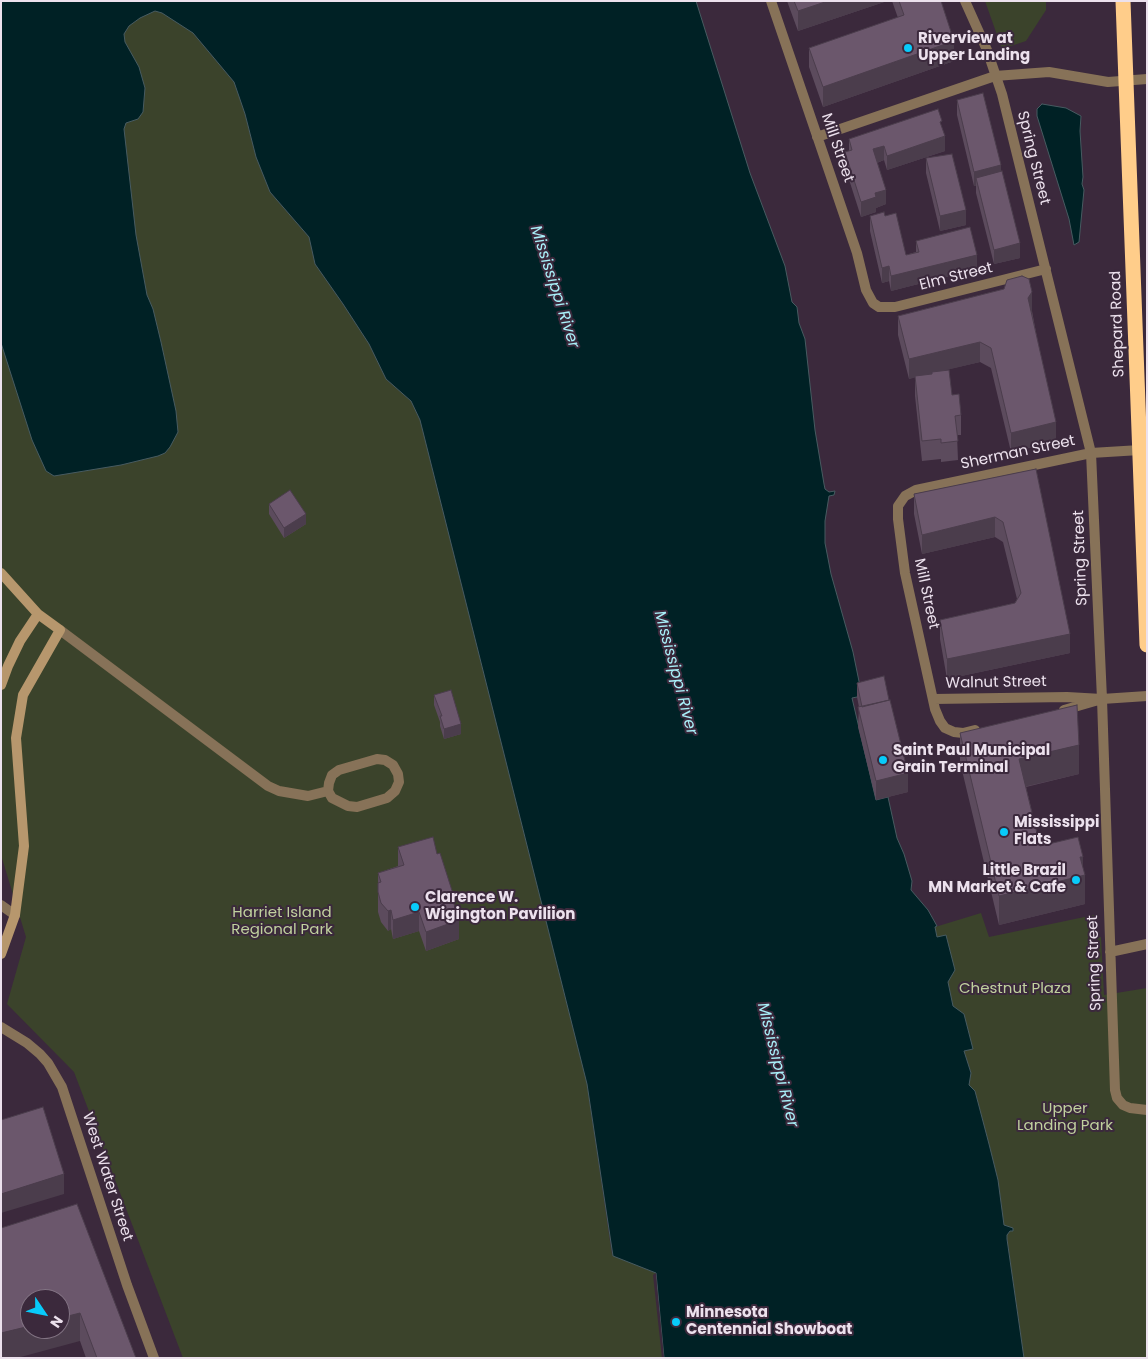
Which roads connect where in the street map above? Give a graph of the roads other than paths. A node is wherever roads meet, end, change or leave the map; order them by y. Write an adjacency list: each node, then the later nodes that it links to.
1 (771, 1): 7 (street, Mill Street)
2 (965, 1): 4 (street, Spring Street)
3 (1123, 1): 6 (highway, Shepard Road)
4 (995, 76): 6 (street); 7 (street); 8 (street, Spring Street)
5 (1147, 79): 6 (street)
6 (1126, 81): 10 (highway, Shepard Road)
7 (817, 137): 9 (street, Mill Street)
8 (1046, 269): 9 (street, Elm Street); 11 (street, Spring Street)
9 (873, 303)
10 (1140, 450): 11 (street, Sherman Street); 16 (highway, Shepard Road)
11 (1091, 453): 12 (street, Sherman Street); 20 (street, Spring Street)
12 (905, 496): 19 (street, Mill Street)
13 (1, 573): 14 (street)
14 (38, 614): 15 (street); 17 (street)
15 (60, 630): 23 (street); 25 (street)
16 (1147, 645)
17 (1, 685)
18 (1147, 696): 20 (street, Walnut Street)
19 (934, 699): 20 (street, Walnut Street); 22 (street, Walnut Street)
20 (1102, 699): 21 (street, Walnut Street); 27 (street, Spring Street)
21 (1058, 711)
22 (982, 728)
23 (328, 790): 23 (street)
24 (1, 905): 25 (street)
25 (15, 915): 28 (street)
26 (1147, 944): 27 (street)
27 (1110, 952): 30 (street, Spring Street)
28 (1, 954)
29 (1, 1027): 31 (street, West Water Street)
30 (1147, 1110)
31 (154, 1358)

